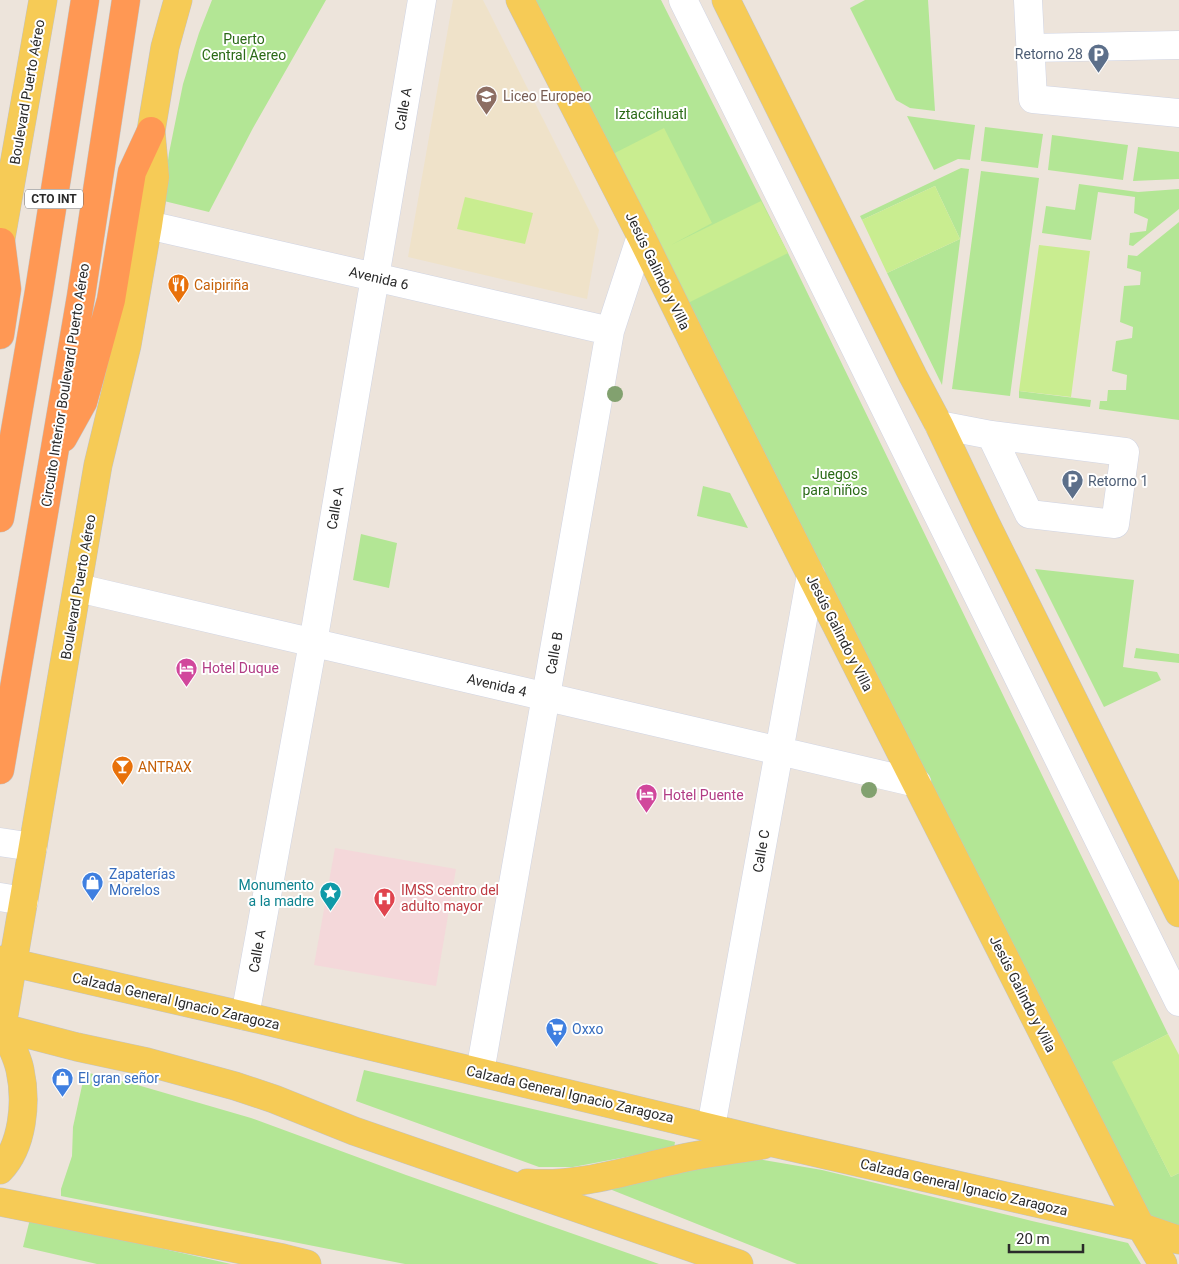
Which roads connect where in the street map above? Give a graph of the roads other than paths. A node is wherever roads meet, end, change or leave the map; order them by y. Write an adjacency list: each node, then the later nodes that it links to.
1 (43, 0): 14 (main road, Boulevard Puerto Aéreo / CTO INT)
2 (85, 0): 24 (highway, CTO INT)
3 (126, 0): 23 (highway, Circuito Interior Boulevard Puerto Aéreo / CTO INT)
4 (178, 0): 13 (main road, Boulevard Puerto Aéreo)
5 (422, 0): 18 (street, Calle A)
6 (520, 0): 16 (main road, Jesús Galindo y Villa)
7 (683, 0): 37 (street)
8 (726, 0): 21 (main road)
9 (1028, 0): 11 (street)
10 (1179, 44): 11 (street)
11 (1031, 48): 12 (street)
12 (1179, 113)
13 (151, 131): 15 (main road, Boulevard Puerto Aéreo); 23 (highway)
14 (5, 186): 17 (main road, Boulevard Puerto Aéreo / CTO INT)
15 (148, 225): 18 (street, Avenida 6); 26 (main road, Boulevard Puerto Aéreo)
16 (642, 236): 19 (street, Calle B); 25 (main road, Jesús Galindo y Villa)
17 (0, 243): 20 (highway)
18 (374, 277): 19 (street, Avenida 6); 27 (street, Calle A)
19 (610, 331): 28 (street, Calle B)
20 (0, 335)
21 (939, 425): 22 (street); 35 (main road)
22 (990, 435): 22 (street)
23 (54, 455): 30 (highway, Circuito Interior Boulevard Puerto Aéreo / CTO INT)
24 (0, 518)
25 (811, 575): 29 (street, Calle C); 31 (main road, Jesús Galindo y Villa)
26 (78, 588): 27 (street, Avenida 4); 33 (main road, Boulevard Puerto Aéreo)
27 (312, 643): 28 (street, Avenida 4); 38 (street, Calle A)
28 (546, 697): 29 (street, Avenida 4); 40 (street, Calle B)
29 (779, 751): 31 (street, Avenida 4); 41 (street, Calle C)
30 (0, 770)
31 (917, 783): 46 (main road, Jesús Galindo y Villa)
32 (0, 842): 33 (street)
33 (33, 847): 34 (main road, Boulevard Puerto Aéreo)
34 (12, 899): 36 (main road, Boulevard Puerto Aéreo)
35 (1179, 913)
36 (7, 962): 38 (main road, Calzada General Ignacio Zaragoza); 39 (main road, Boulevard Puerto Aéreo)
37 (1179, 1002)
38 (245, 1016): 40 (main road, Calzada General Ignacio Zaragoza)
39 (1, 1027): 43 (main road); 44 (main road)
40 (480, 1072): 41 (main road, Calzada General Ignacio Zaragoza)
41 (712, 1128): 42 (main road, Calzada General Ignacio Zaragoza)
42 (773, 1143): 44 (main road); 46 (main road, Calzada General Ignacio Zaragoza)
43 (0, 1170)
44 (498, 1181): 49 (main road)
45 (0, 1202): 48 (main road)
46 (1140, 1227): 47 (main road, Calzada General Ignacio Zaragoza); 50 (main road, Jesús Galindo y Villa)
47 (1179, 1240)
48 (307, 1264)
49 (738, 1264)
50 (1163, 1264)

